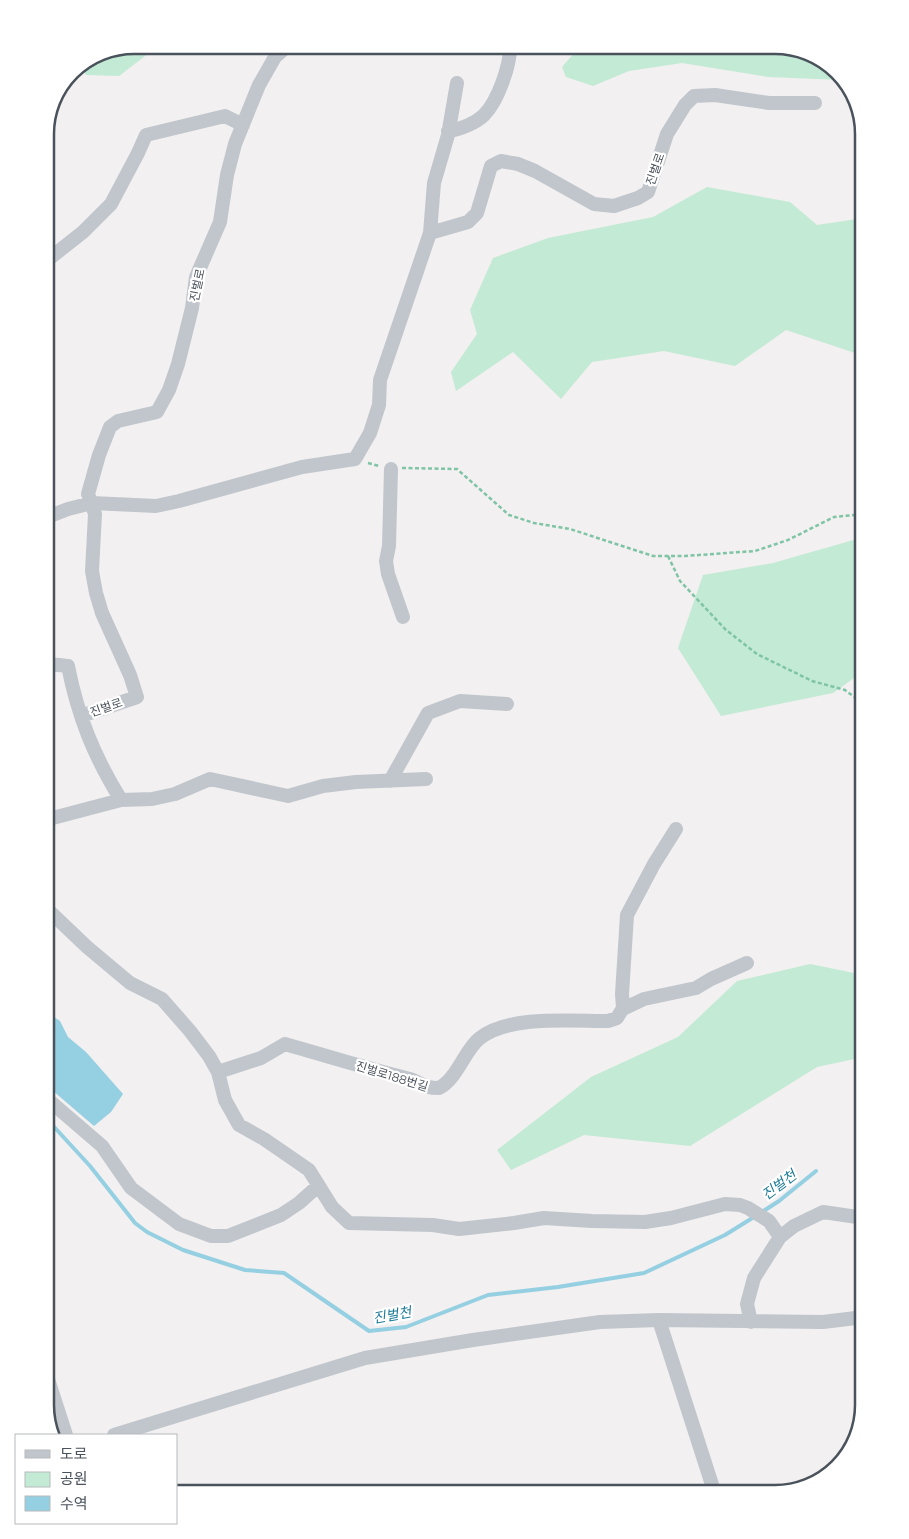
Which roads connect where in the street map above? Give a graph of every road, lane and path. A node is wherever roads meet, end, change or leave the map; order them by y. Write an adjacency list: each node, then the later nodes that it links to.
1 (279, 54): 5 (street, 진벌로)
2 (509, 54): 6 (street)
3 (456, 83): 6 (street)
4 (815, 103): 7 (street, 진벌로)
5 (243, 125): 8 (street); 11 (street, 진벌로)
6 (448, 131): 7 (street)
7 (430, 233): 9 (street)
8 (54, 255)
9 (355, 460): 10 (path); 11 (street)
10 (391, 468): 14 (path); 15 (street)
11 (90, 504): 12 (street); 19 (street, 진벌로)
12 (54, 514)
13 (855, 515): 14 (path)
14 (668, 556): 17 (path)
15 (403, 617)
16 (54, 664): 19 (street)
17 (855, 698)
18 (507, 704): 21 (street)
19 (81, 716): 22 (street)
20 (426, 779): 21 (street)
21 (390, 781): 22 (street)
22 (121, 800): 23 (street)
23 (54, 818)
24 (676, 830): 27 (street)
25 (54, 916): 28 (street)
26 (747, 963): 27 (street)
27 (622, 1010): 28 (street, 진벌로188번길)
28 (218, 1072): 30 (street)
29 (54, 1104): 30 (street)
30 (318, 1186): 32 (street)
31 (855, 1217): 32 (street)
32 (780, 1237): 35 (street)
33 (855, 1318): 35 (street)
34 (660, 1320): 35 (street); 38 (street); 39 (street)
35 (751, 1322)
36 (54, 1398): 37 (street)
37 (66, 1434)
38 (117, 1434)
39 (712, 1485)

